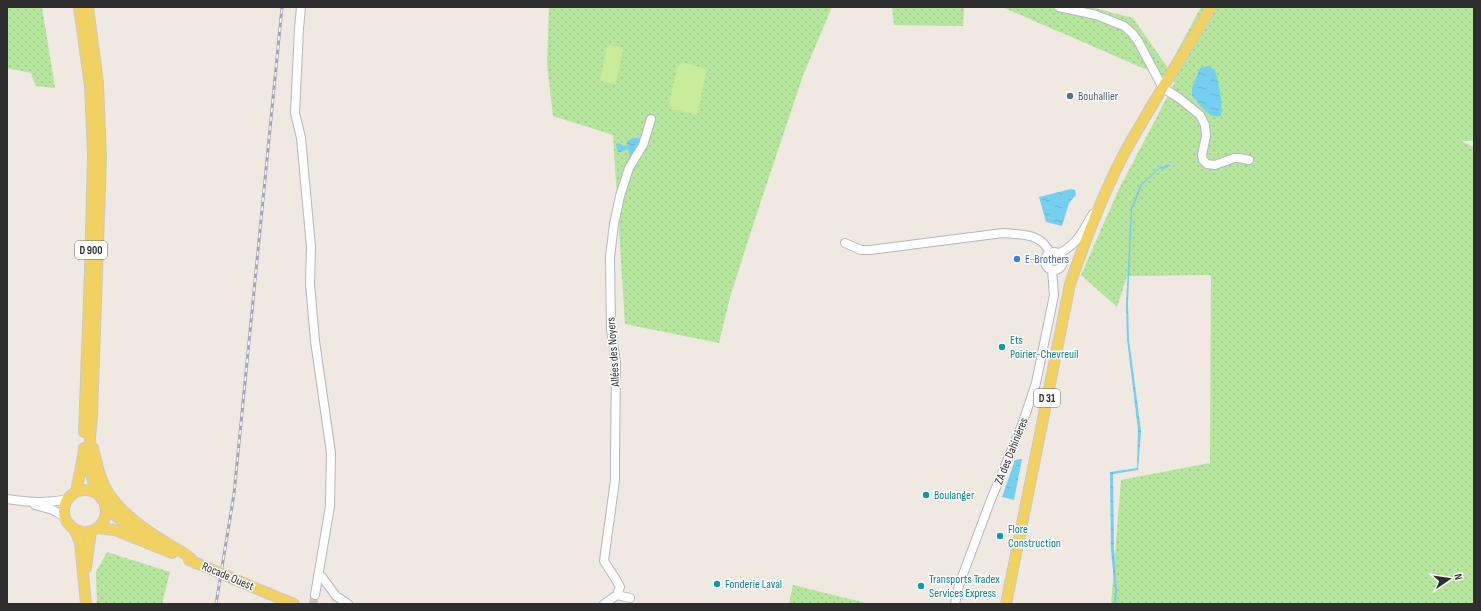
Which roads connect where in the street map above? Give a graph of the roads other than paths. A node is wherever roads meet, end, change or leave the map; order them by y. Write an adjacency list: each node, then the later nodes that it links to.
1 (79, 7): 14 (main road, D 900)
2 (88, 7): 13 (main road, D 900)
3 (301, 7): 25 (street)
4 (1059, 7): 6 (street)
5 (1211, 7): 6 (main road, D 31)
6 (1164, 88): 8 (street); 9 (main road, D 31)
7 (650, 119): 27 (street, Allées des Noyers)
8 (1249, 160)
9 (1104, 196): 11 (street); 35 (main road, D 31)
10 (845, 243): 11 (street)
11 (1054, 253): 12 (street); 12 (street)
12 (1052, 270): 34 (street, ZA des Dahinières)
13 (92, 416): 15 (main road, D 900); 24 (main road)
14 (76, 492): 15 (main road); 17 (main road)
15 (96, 492): 19 (main road)
16 (7, 499): 18 (street)
17 (68, 499): 18 (street); 20 (main road)
18 (27, 502): 20 (street)
19 (106, 509): 22 (main road); 23 (main road, Rocade Ouest)
20 (65, 517): 21 (main road)
21 (74, 529): 22 (main road); 26 (main road)
22 (94, 530): 23 (main road, Rocade Ouest); 26 (main road)
23 (162, 548): 24 (main road, Rocade Ouest)
24 (195, 562): 31 (main road, Rocade Ouest, bridge)
25 (318, 574): 28 (street); 32 (street)
26 (85, 586): 30 (main road)
27 (619, 591): 29 (street); 33 (street)
28 (315, 595)
29 (630, 598)
30 (86, 604)
31 (294, 604)
32 (348, 604)
33 (604, 604)
34 (955, 604)
35 (1006, 604)

